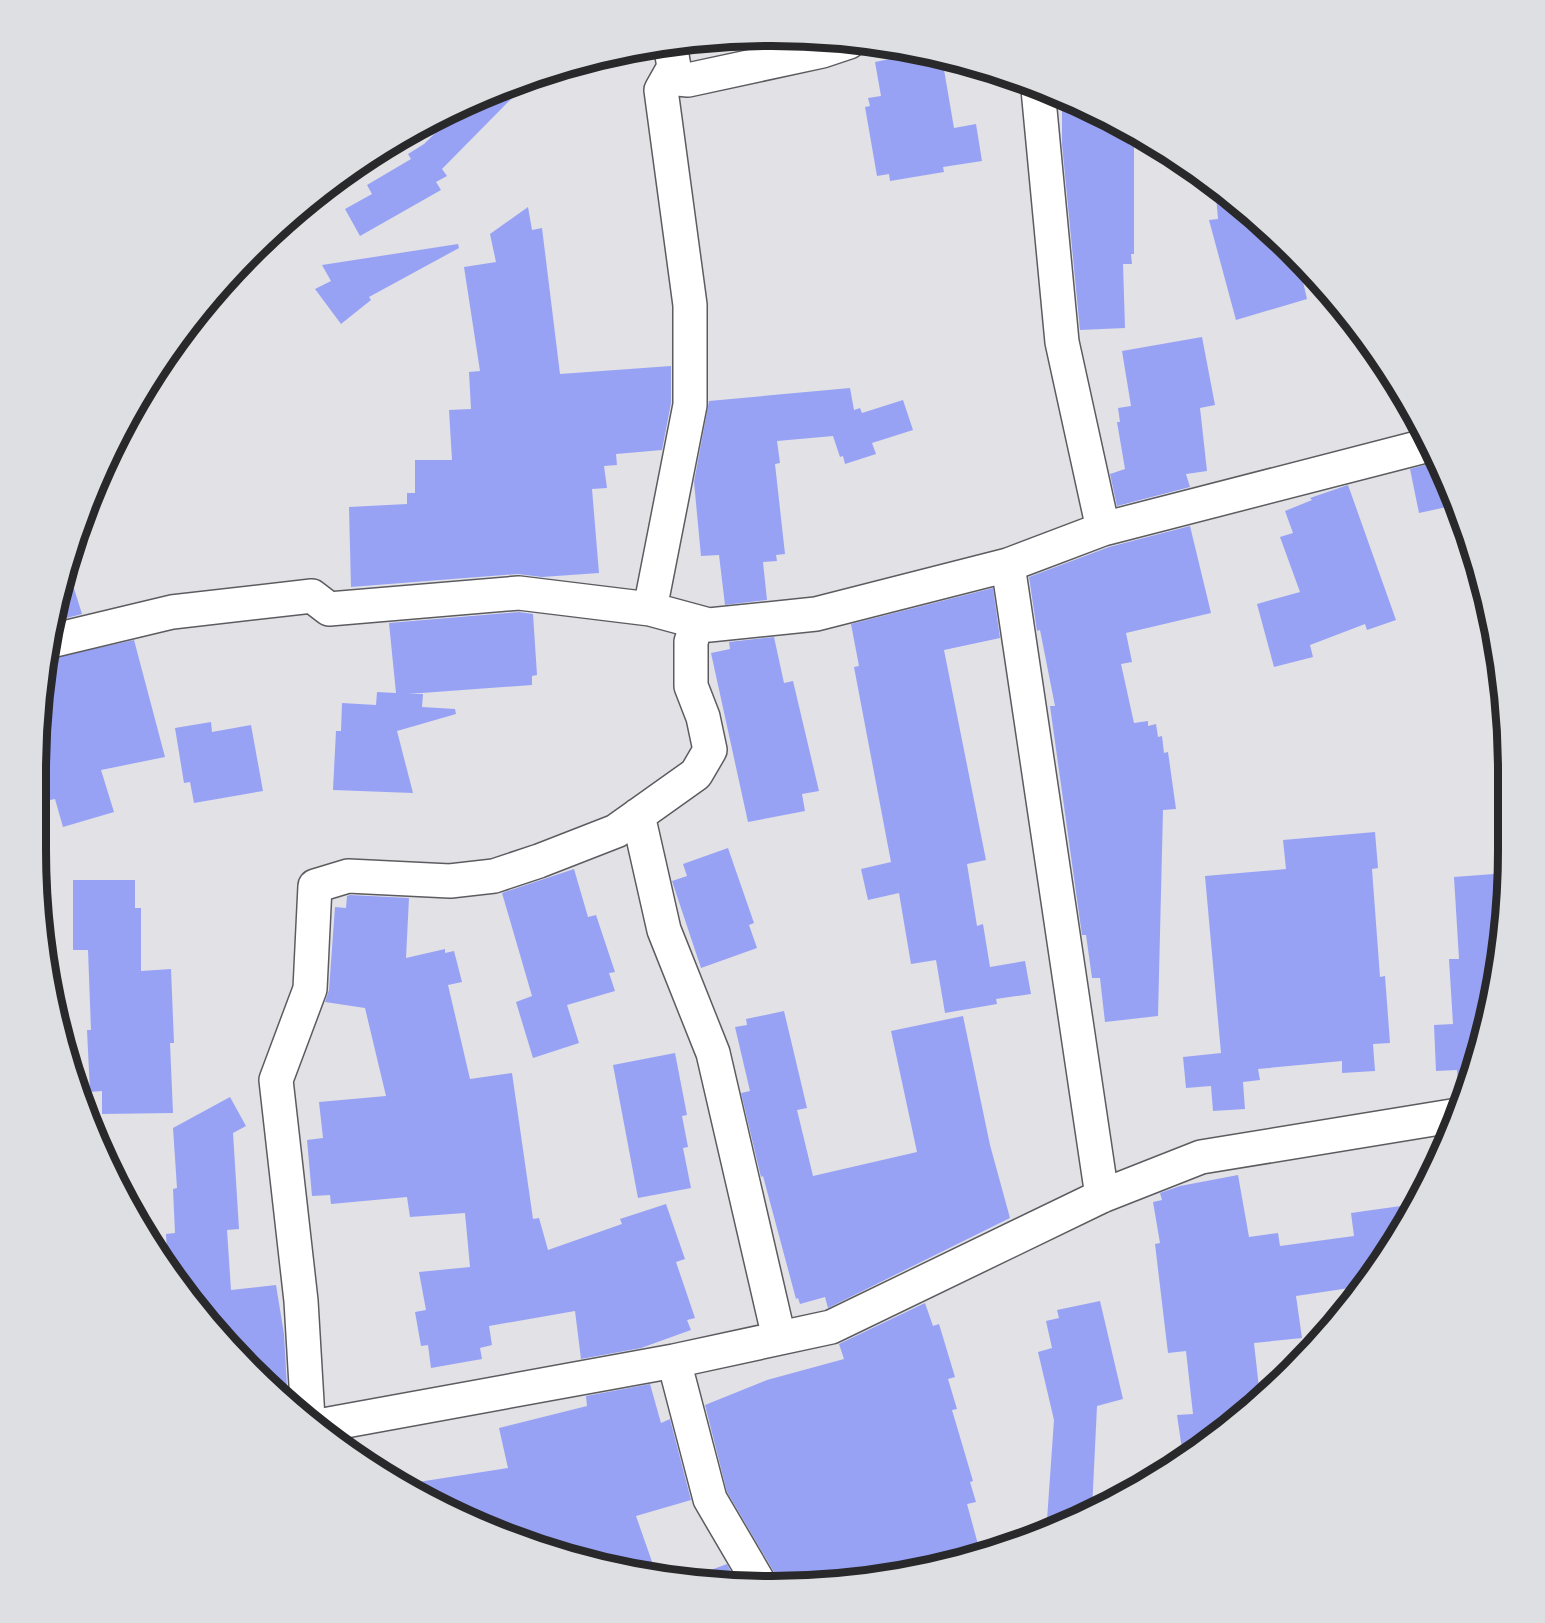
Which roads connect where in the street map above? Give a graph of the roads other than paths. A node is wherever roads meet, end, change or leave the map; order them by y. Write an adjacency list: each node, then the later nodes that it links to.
1 (828, 49): 3 (street)
2 (672, 54): 3 (street)
3 (668, 78): 8 (street)
4 (1039, 98): 6 (street)
5 (1422, 447): 6 (street)
6 (1103, 529): 7 (street)
7 (1008, 565): 9 (street); 13 (street)
8 (650, 609): 9 (street); 10 (street)
9 (697, 622): 11 (street)
10 (59, 639)
11 (638, 815): 14 (street); 16 (street)
12 (1448, 1116): 13 (street)
13 (1102, 1196): 14 (street)
14 (779, 1338): 15 (street)
15 (674, 1361): 17 (street); 18 (street)
16 (307, 1407)
17 (329, 1424)
18 (755, 1576)

